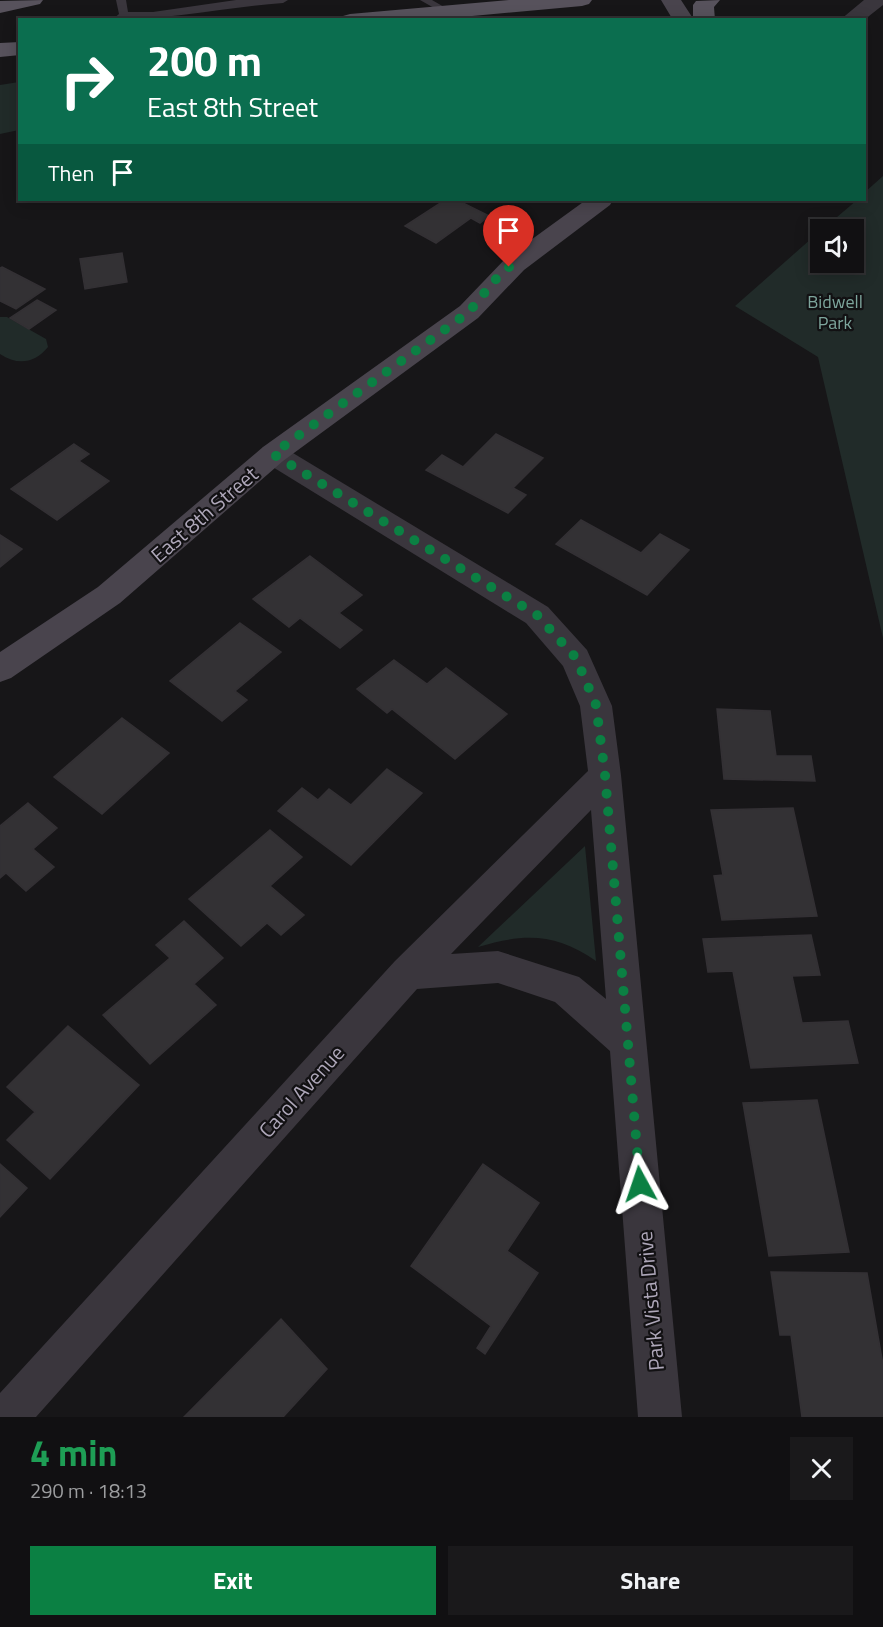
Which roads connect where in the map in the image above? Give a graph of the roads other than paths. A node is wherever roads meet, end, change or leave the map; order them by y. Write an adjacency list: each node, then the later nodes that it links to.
1 (33, 0): 9 (main road)
2 (121, 0): 11 (lane)
3 (283, 0): 11 (lane)
4 (425, 0): 10 (lane)
5 (582, 0): 10 (main road)
6 (671, 0): 13 (street)
7 (710, 0): 14 (main road)
8 (877, 0): 15 (street)
9 (0, 7)
10 (446, 11): 12 (main road)
11 (120, 17)
12 (371, 18)
13 (683, 18)
14 (704, 18)
15 (853, 18)
16 (18, 48): 17 (main road)
17 (0, 50)
18 (600, 201): 19 (street, East 8th Street)
19 (273, 454): 20 (street, East 8th Street); 21 (street, Park Vista Drive)
20 (0, 669)
21 (605, 775): 22 (street, Carol Avenue); 23 (street, Park Vista Drive)
22 (408, 973): 23 (street); 24 (street, Carol Avenue)
23 (628, 1043): 25 (street, Park Vista Drive)
24 (7, 1417)
25 (660, 1417)

